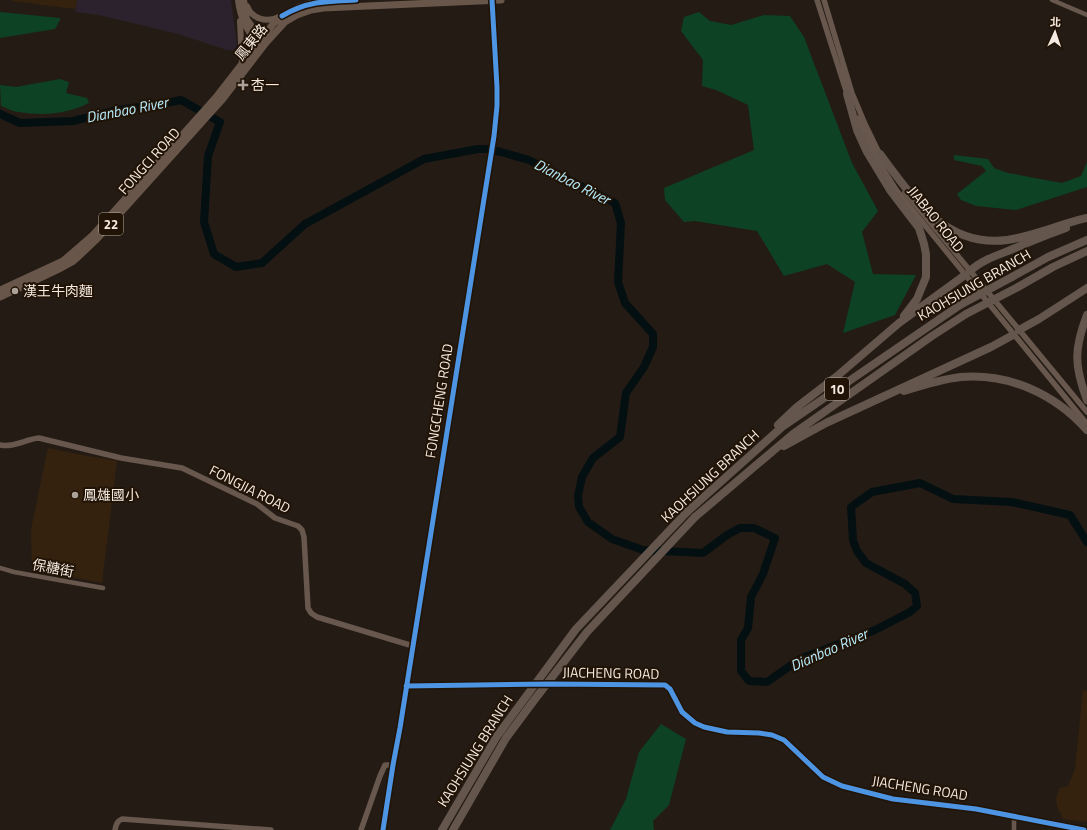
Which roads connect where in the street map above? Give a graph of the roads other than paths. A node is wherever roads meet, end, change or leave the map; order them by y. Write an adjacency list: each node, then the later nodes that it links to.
1 (238, 0): 9 (main road)
2 (244, 0): 11 (main road); 12 (main road)
3 (356, 0): 11 (main road, 鳳東路 / 22)
4 (492, 0): 5 (main road, 鳳東路 / 22); 12 (main road, 鳳東路 / 22); 38 (street, FONGCHENG ROAD)
5 (501, 0)
6 (816, 0): 14 (street, JIABAO ROAD)
7 (824, 0): 17 (street, JIABAO ROAD)
8 (1052, 0): 10 (street)
9 (239, 11): 12 (main road); 13 (main road)
10 (1087, 15)
11 (282, 16): 12 (main road, 鳳東路 / 22)
12 (261, 44): 13 (main road, 鳳東路 / 22); 15 (main road, 鳳東路 / 22)
13 (242, 64): 15 (main road, 鳳東路 / 22)
14 (847, 94): 21 (street, JIABAO ROAD); 26 (highway)
15 (219, 98): 16 (main road, 22)
16 (198, 122): 23 (main road, FONGCI ROAD / 22); 24 (main road, FONGCI ROAD / 22)
17 (880, 154): 18 (highway); 21 (street, JIABAO ROAD)
18 (1087, 219): 21 (highway)
19 (1087, 240): 35 (highway, KAOHSIUNG BRANCH / 10, bridge)
20 (1087, 251): 34 (highway, KAOHSIUNG BRANCH / 10, bridge)
21 (967, 273): 26 (highway); 27 (street, JIABAO ROAD)
22 (1087, 288): 27 (highway)
23 (0, 290)
24 (0, 296)
25 (1087, 314): 29 (highway)
26 (899, 323): 35 (highway)
27 (1016, 332): 28 (highway); 30 (street, JIABAO ROAD); 31 (street, JIABAO ROAD)
28 (882, 397): 32 (highway); 34 (highway)
29 (1087, 400)
30 (1087, 412)
31 (1087, 424)
32 (1087, 430)
33 (0, 445): 38 (street, FONGJIA ROAD)
34 (766, 457): 47 (highway, KAOHSIUNG BRANCH / 10, bridge)
35 (720, 482): 46 (highway, KAOHSIUNG BRANCH / 10, bridge)
36 (0, 568): 37 (street, 保糖街)
37 (103, 588)
38 (413, 646): 39 (street, FONGCHENG ROAD)
39 (406, 686): 40 (street, FONGCHENG ROAD); 41 (street, JIACHENG ROAD)
40 (393, 765): 44 (street); 45 (street, FONGCHENG ROAD)
41 (1014, 817): 48 (street); 49 (street, JIACHENG ROAD)
42 (115, 830): 43 (street)
43 (271, 830)
44 (361, 830)
45 (383, 830)
46 (442, 830)
47 (453, 830)
48 (1014, 830)
49 (1084, 830)

